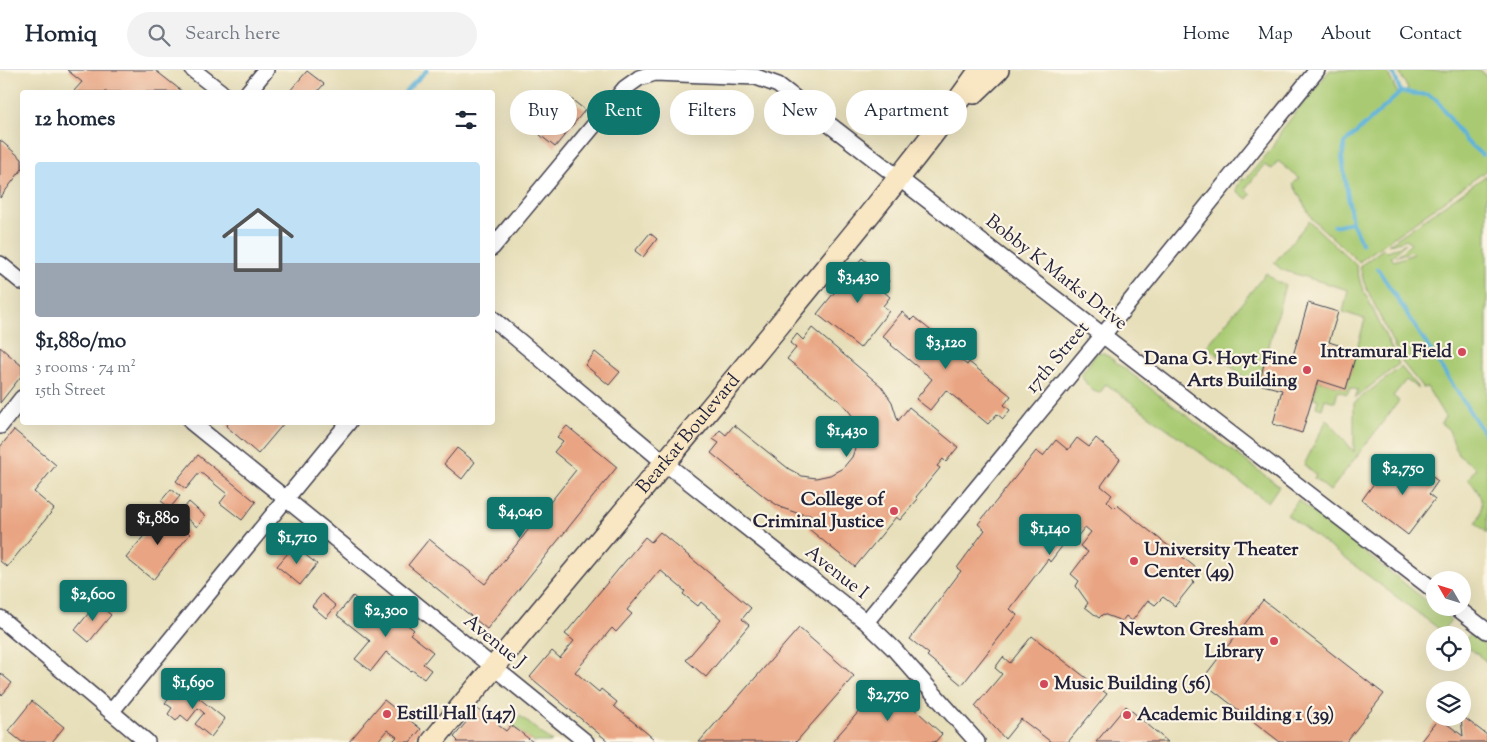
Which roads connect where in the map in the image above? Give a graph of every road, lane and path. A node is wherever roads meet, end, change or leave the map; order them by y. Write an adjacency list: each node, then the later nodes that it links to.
1 (193, 70): 6 (street)
2 (266, 70): 7 (street)
3 (980, 70): 8 (street, Bearkat Boulevard)
4 (998, 70): 9 (street, Bearkat Boulevard)
5 (1317, 70): 16 (street, 17th Street)
6 (218, 90)
7 (250, 90)
8 (966, 90)
9 (967, 100)
10 (933, 135): 11 (street, Bearkat Boulevard)
11 (899, 178): 12 (street, Bobby K Marks Drive); 16 (street, Bobby K Marks Drive); 21 (street, Bearkat Boulevard)
12 (495, 244)
13 (0, 264): 14 (street)
14 (20, 280)
15 (495, 321): 21 (street, Avenue I)
16 (1103, 335): 23 (street, Bobby K Marks Drive); 26 (street, 17th Street)
17 (20, 401): 20 (street)
18 (195, 425): 22 (street, Avenue J)
19 (347, 425): 22 (street)
20 (0, 426)
21 (665, 463): 26 (street, Avenue I); 28 (street, Bearkat Boulevard)
22 (286, 499): 28 (street, Avenue J); 29 (street)
23 (1426, 583)
24 (1467, 616): 27 (street)
25 (0, 618): 29 (street)
26 (866, 622): 33 (street, Avenue I)
27 (1487, 631)
28 (494, 667): 31 (street, Bearkat Boulevard); 32 (street, Avenue J)
29 (111, 712): 30 (street)
30 (147, 742)
31 (432, 742)
32 (586, 742)
33 (977, 742)

